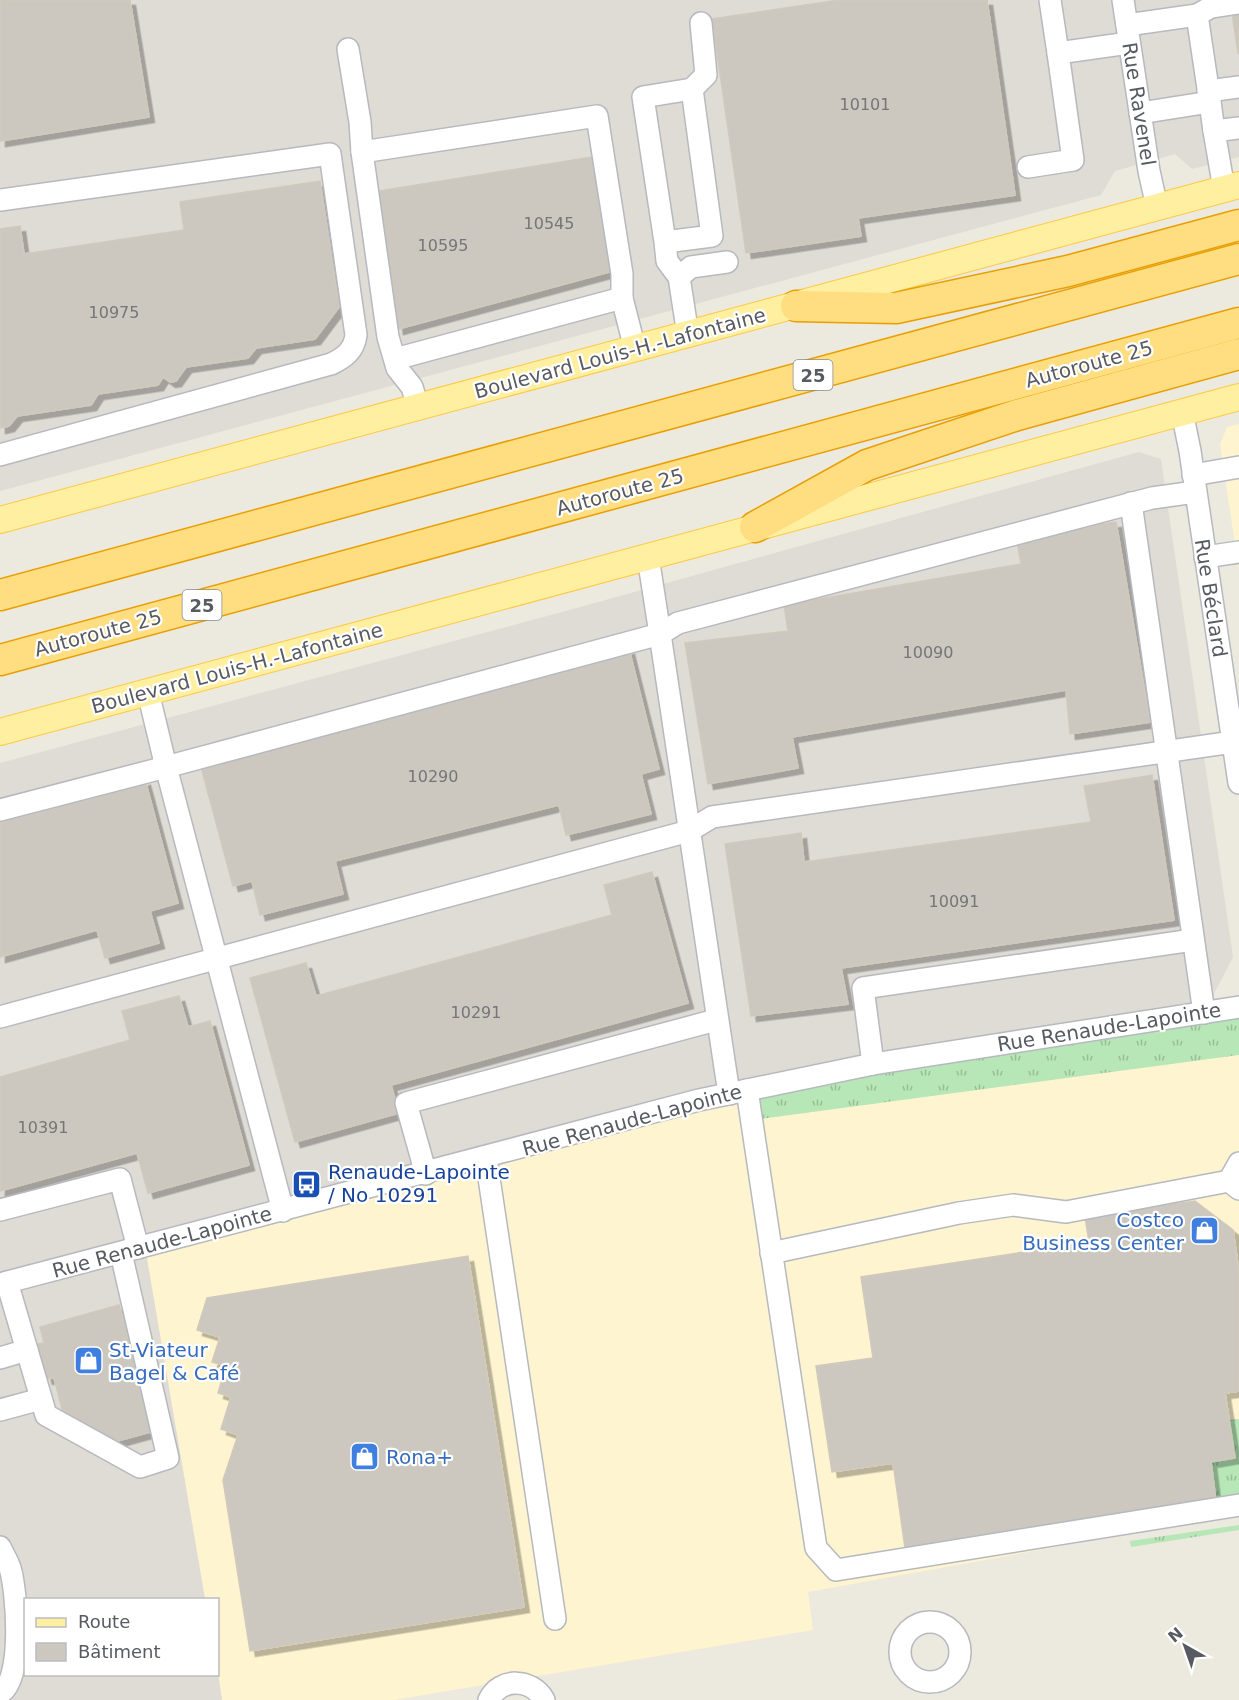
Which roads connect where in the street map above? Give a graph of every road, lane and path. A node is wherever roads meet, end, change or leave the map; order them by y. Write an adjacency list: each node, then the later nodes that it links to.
1 (1050, 0): 8 (street)
2 (1123, 0): 6 (street, Rue Ravenel)
3 (1239, 3): 4 (street)
4 (1197, 15): 6 (street); 11 (street)
5 (701, 23): 10 (street)
6 (1128, 34): 8 (street); 12 (street, Rue Ravenel)
7 (348, 49): 15 (street)
8 (1058, 53): 16 (street)
9 (1239, 87): 11 (street)
10 (692, 89): 21 (street); 21 (street)
11 (1209, 97): 12 (street); 14 (street)
12 (1140, 113): 19 (street, Rue Ravenel)
13 (1239, 128): 14 (street)
14 (1214, 132): 17 (street)
15 (362, 152): 25 (street); 31 (street)
16 (1028, 167)
17 (1231, 187): 19 (main road, Boulevard Louis-H.-Lafontaine)
18 (0, 200): 35 (street)
19 (1157, 207): 26 (main road, Boulevard Louis-H.-Lafontaine)
20 (1239, 225): 26 (highway)
21 (664, 242): 24 (street)
22 (1239, 259): 44 (highway, 25)
23 (727, 262): 24 (street)
24 (679, 277): 28 (street)
25 (622, 298): 29 (street); 31 (street)
26 (796, 306): 28 (main road, Boulevard Louis-H.-Lafontaine)
27 (1239, 323): 47 (highway, Autoroute 25 / 25)
28 (688, 335): 29 (main road, Boulevard Louis-H.-Lafontaine)
29 (635, 349): 33 (main road, Boulevard Louis-H.-Lafontaine)
30 (1239, 354): 40 (highway)
31 (395, 359): 33 (street)
32 (1239, 397): 34 (main road, Boulevard Louis-H.-Lafontaine)
33 (418, 407): 39 (main road, Boulevard Louis-H.-Lafontaine)
34 (1182, 412): 37 (street, Rue Béclard); 40 (main road, Boulevard Louis-H.-Lafontaine)
35 (0, 455)
36 (1239, 467): 37 (street)
37 (1194, 483): 38 (street); 43 (street, Rue Béclard)
38 (1131, 503): 45 (street); 51 (street)
39 (0, 520)
40 (755, 527): 42 (main road, Boulevard Louis-H.-Lafontaine)
41 (1239, 552): 43 (street)
42 (648, 557): 45 (street); 48 (main road, Boulevard Louis-H.-Lafontaine)
43 (1205, 557): 46 (street, Rue Béclard)
44 (0, 595)
45 (660, 634): 52 (street); 55 (street)
46 (1230, 658): 50 (street, Rue Béclard)
47 (0, 660)
48 (148, 692): 49 (main road, Boulevard Louis-H.-Lafontaine); 52 (street)
49 (0, 732)
50 (1233, 742): 51 (street); 53 (street, Rue Béclard)
51 (1167, 753): 55 (street); 56 (street)
52 (166, 767): 54 (street); 57 (street)
53 (1239, 783)
54 (0, 810)
55 (689, 831): 57 (street); 61 (street)
56 (1193, 940): 59 (street); 62 (street)
57 (217, 958): 60 (street); 68 (street)
58 (1239, 1007): 59 (street, Rue Renaude-Lapointe)
59 (1204, 1013): 62 (street, Rue Renaude-Lapointe)
60 (0, 1017)
61 (716, 1020): 63 (street); 65 (street)
62 (873, 1064): 63 (street, Rue Renaude-Lapointe)
63 (738, 1092): 64 (street, Rue Renaude-Lapointe); 70 (street)
64 (486, 1158): 65 (street, Rue Renaude-Lapointe); 78 (street)
65 (426, 1174): 68 (street, Rue Renaude-Lapointe)
66 (1236, 1178): 70 (street)
67 (0, 1210): 69 (street)
68 (283, 1211): 69 (street, Rue Renaude-Lapointe)
69 (129, 1251): 71 (street, Rue Renaude-Lapointe); 74 (street)
70 (771, 1253): 76 (street)
71 (3, 1283): 72 (street)
72 (27, 1350): 73 (street); 74 (street)
73 (0, 1358)
74 (41, 1399): 75 (street)
75 (0, 1410)
76 (1239, 1505)
77 (0, 1547): 79 (street)
78 (555, 1620)
79 (0, 1693)
80 (489, 1700): 81 (street)
81 (544, 1700)

